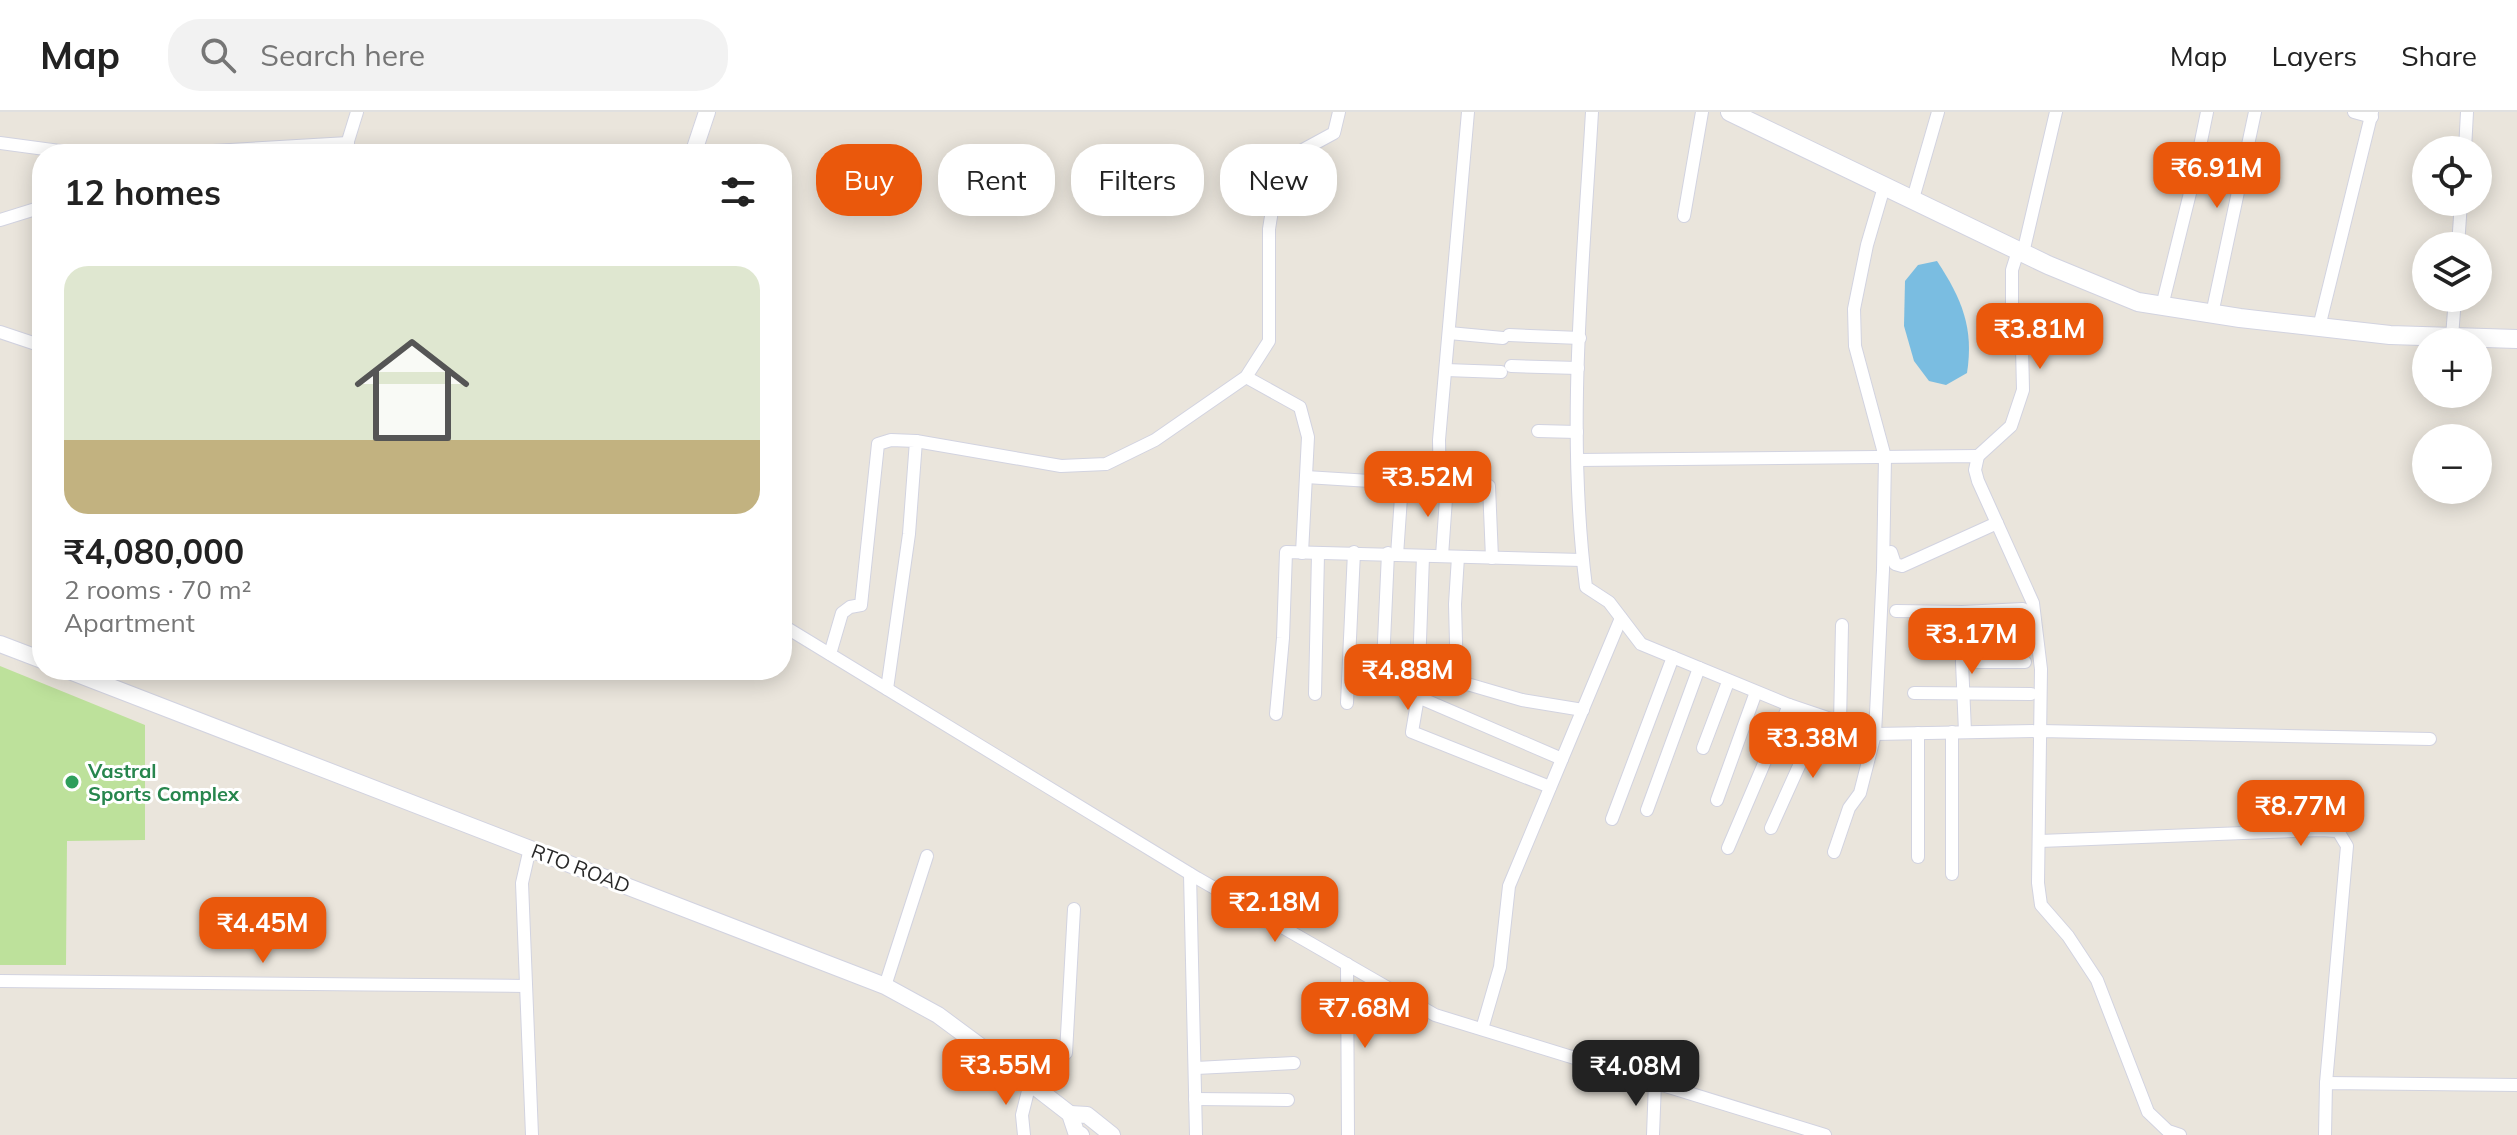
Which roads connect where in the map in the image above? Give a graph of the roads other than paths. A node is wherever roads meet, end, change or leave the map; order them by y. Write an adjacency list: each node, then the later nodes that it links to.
1 (357, 112): 17 (street)
2 (707, 112): 18 (street)
3 (1339, 112): 38 (street)
4 (1468, 112): 30 (street)
5 (1592, 112): 32 (street)
6 (1702, 112): 23 (street)
7 (1730, 112): 20 (main road)
8 (1938, 112): 21 (street)
9 (2056, 112): 25 (street)
10 (2207, 112): 26 (street)
11 (2255, 112): 27 (street)
12 (2354, 112): 14 (street)
13 (2467, 112): 15 (street)
14 (2372, 115): 28 (street)
15 (2466, 136)
16 (0, 143): 19 (street)
17 (347, 144)
18 (696, 144)
19 (32, 147)
20 (1884, 187): 21 (main road); 43 (street)
21 (1912, 202): 25 (main road)
22 (32, 210): 24 (street)
23 (1684, 216)
24 (0, 220)
25 (2021, 252): 26 (main road); 42 (street)
26 (2162, 306): 27 (main road)
27 (2212, 314): 28 (main road)
28 (2319, 327): 31 (main road)
29 (0, 332): 35 (street)
30 (1449, 333): 32 (street); 37 (street)
31 (2412, 336)
32 (1580, 338): 36 (street)
33 (2492, 338): 34 (main road)
34 (2517, 339)
35 (32, 343)
36 (1578, 368): 37 (street); 40 (street)
37 (1446, 370): 47 (street)
38 (1246, 377): 41 (street); 45 (street)
39 (1538, 431): 40 (street)
40 (1577, 432): 44 (street)
41 (916, 441): 66 (street); 75 (street)
42 (1978, 456): 43 (street); 48 (street)
43 (1885, 457): 44 (street); 91 (street)
44 (1578, 460): 58 (street)
45 (1306, 477): 46 (street); 51 (street)
46 (1402, 483): 47 (street); 53 (street)
47 (1444, 484): 55 (street); 57 (street)
48 (1997, 523): 50 (street); 88 (street)
49 (1354, 552): 52 (street); 53 (street); 82 (street)
50 (1891, 552)
51 (1302, 553): 52 (street); 85 (street)
52 (1318, 554): 78 (street)
53 (1392, 554): 54 (street); 74 (street)
54 (1423, 556): 55 (street); 81 (street)
55 (1442, 556): 56 (street)
56 (1458, 557): 57 (street); 84 (street)
57 (1492, 558): 58 (street)
58 (1582, 560): 62 (street)
59 (2023, 609): 61 (street)
60 (1896, 611): 61 (street)
61 (1962, 612): 69 (street)
62 (1621, 618): 68 (street); 84 (street)
63 (1842, 625): 87 (street)
64 (792, 631): 66 (street)
65 (0, 644): 67 (street)
66 (830, 654): 75 (street)
67 (32, 656)
68 (1673, 657): 71 (street); 98 (street)
69 (1962, 662): 70 (street); 79 (street)
70 (2025, 662)
71 (1699, 668): 73 (street); 97 (street)
72 (93, 680): 101 (street, RTO ROAD)
73 (1728, 682): 76 (street); 93 (street)
74 (1382, 686)
75 (887, 689): 106 (street)
76 (1756, 692): 83 (street); 96 (street)
77 (1914, 693): 79 (street)
78 (1315, 694)
79 (1964, 694): 80 (street); 89 (street)
80 (2031, 694)
81 (1418, 697): 94 (street); 95 (street)
82 (1347, 703)
83 (1789, 705): 86 (street); 102 (street)
84 (1583, 710): 94 (street)
85 (1276, 714)
86 (1821, 717): 87 (street); 99 (street)
87 (1840, 724): 91 (street)
88 (2040, 731): 89 (street); 92 (street); 100 (street)
89 (1958, 732): 90 (street); 107 (street)
90 (1918, 733): 91 (street); 105 (street)
91 (1875, 734): 103 (street)
92 (2430, 739)
93 (1703, 748)
94 (1562, 759): 95 (street)
95 (1550, 787): 113 (street)
96 (1717, 800)
97 (1647, 810)
98 (1612, 819)
99 (1771, 828)
100 (2040, 841): 118 (street); 131 (street)
101 (530, 848): 111 (street); 112 (street, RTO ROAD)
102 (1728, 848)
103 (1834, 852)
104 (927, 856): 112 (street)
105 (1918, 857)
106 (1190, 874): 109 (street); 115 (street)
107 (1952, 874)
108 (1074, 909): 117 (street)
109 (1347, 964): 113 (street); 128 (street)
110 (0, 981): 111 (street)
111 (526, 986): 123 (street)
112 (885, 986): 117 (street, RTO ROAD)
113 (1482, 1029): 116 (street)
114 (1294, 1063): 115 (street)
115 (1196, 1068): 120 (street)
116 (1655, 1082): 129 (street); 130 (street)
117 (1030, 1083): 122 (street, RTO ROAD); 124 (street)
118 (2326, 1083): 119 (street); 132 (street)
119 (2517, 1085)
120 (1195, 1099): 121 (street); 127 (street)
121 (1288, 1100)
122 (1070, 1114): 125 (street, RTO ROAD); 126 (street, RTO ROAD)
123 (532, 1135)
124 (1024, 1135)
125 (1081, 1135)
126 (1112, 1135)
127 (1196, 1135)
128 (1348, 1135)
129 (1653, 1135)
130 (1825, 1135)
131 (2180, 1135)
132 (2325, 1135)

